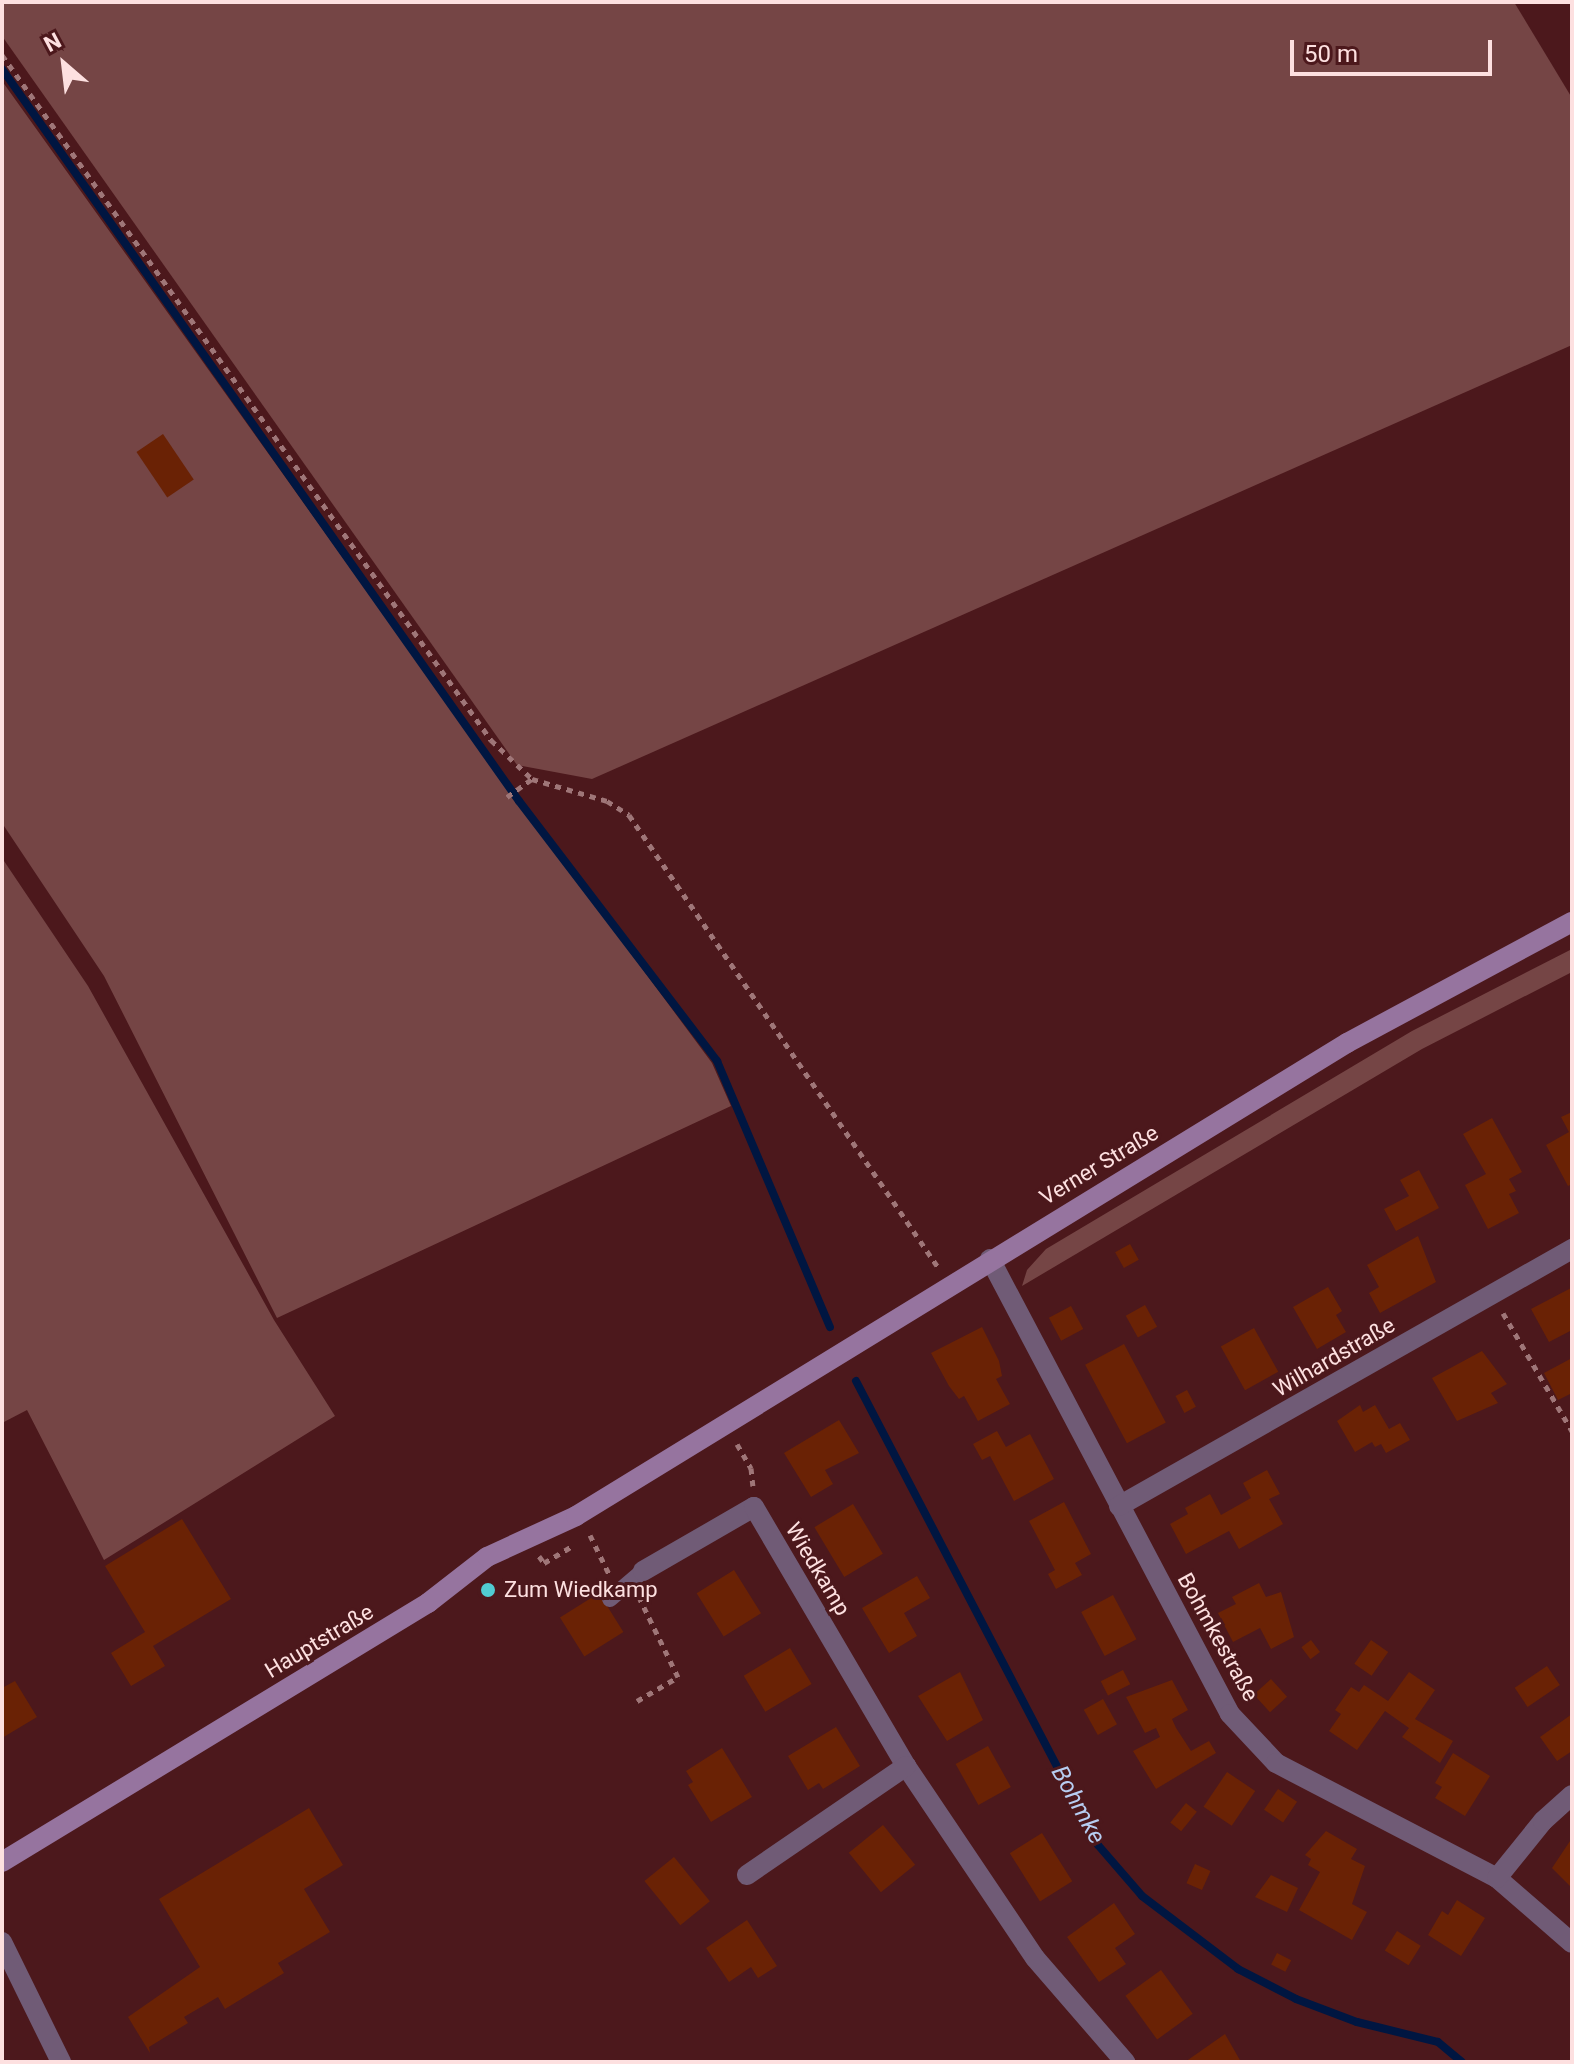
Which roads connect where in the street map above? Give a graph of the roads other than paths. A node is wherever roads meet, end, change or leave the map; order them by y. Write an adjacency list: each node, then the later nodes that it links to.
1 (1572, 922): 3 (main road, Verner Straße)
2 (1572, 1249): 5 (street, Wilhardstraße)
3 (990, 1259): 4 (main road, Verner Straße); 5 (street, Bohmkestraße)
4 (658, 1462): 9 (main road, Hauptstraße)
5 (1119, 1506): 11 (street, Bohmkestraße)
6 (627, 1586): 7 (street, Wiedkamp)
7 (906, 1766): 10 (street); 15 (street, Wiedkamp)
8 (1572, 1795): 11 (street)
9 (2, 1862)
10 (747, 1875)
11 (1497, 1878): 13 (street, Bohmkestraße)
12 (2, 1942): 14 (street)
13 (1572, 1943)
14 (61, 2062)
15 (1125, 2062)

